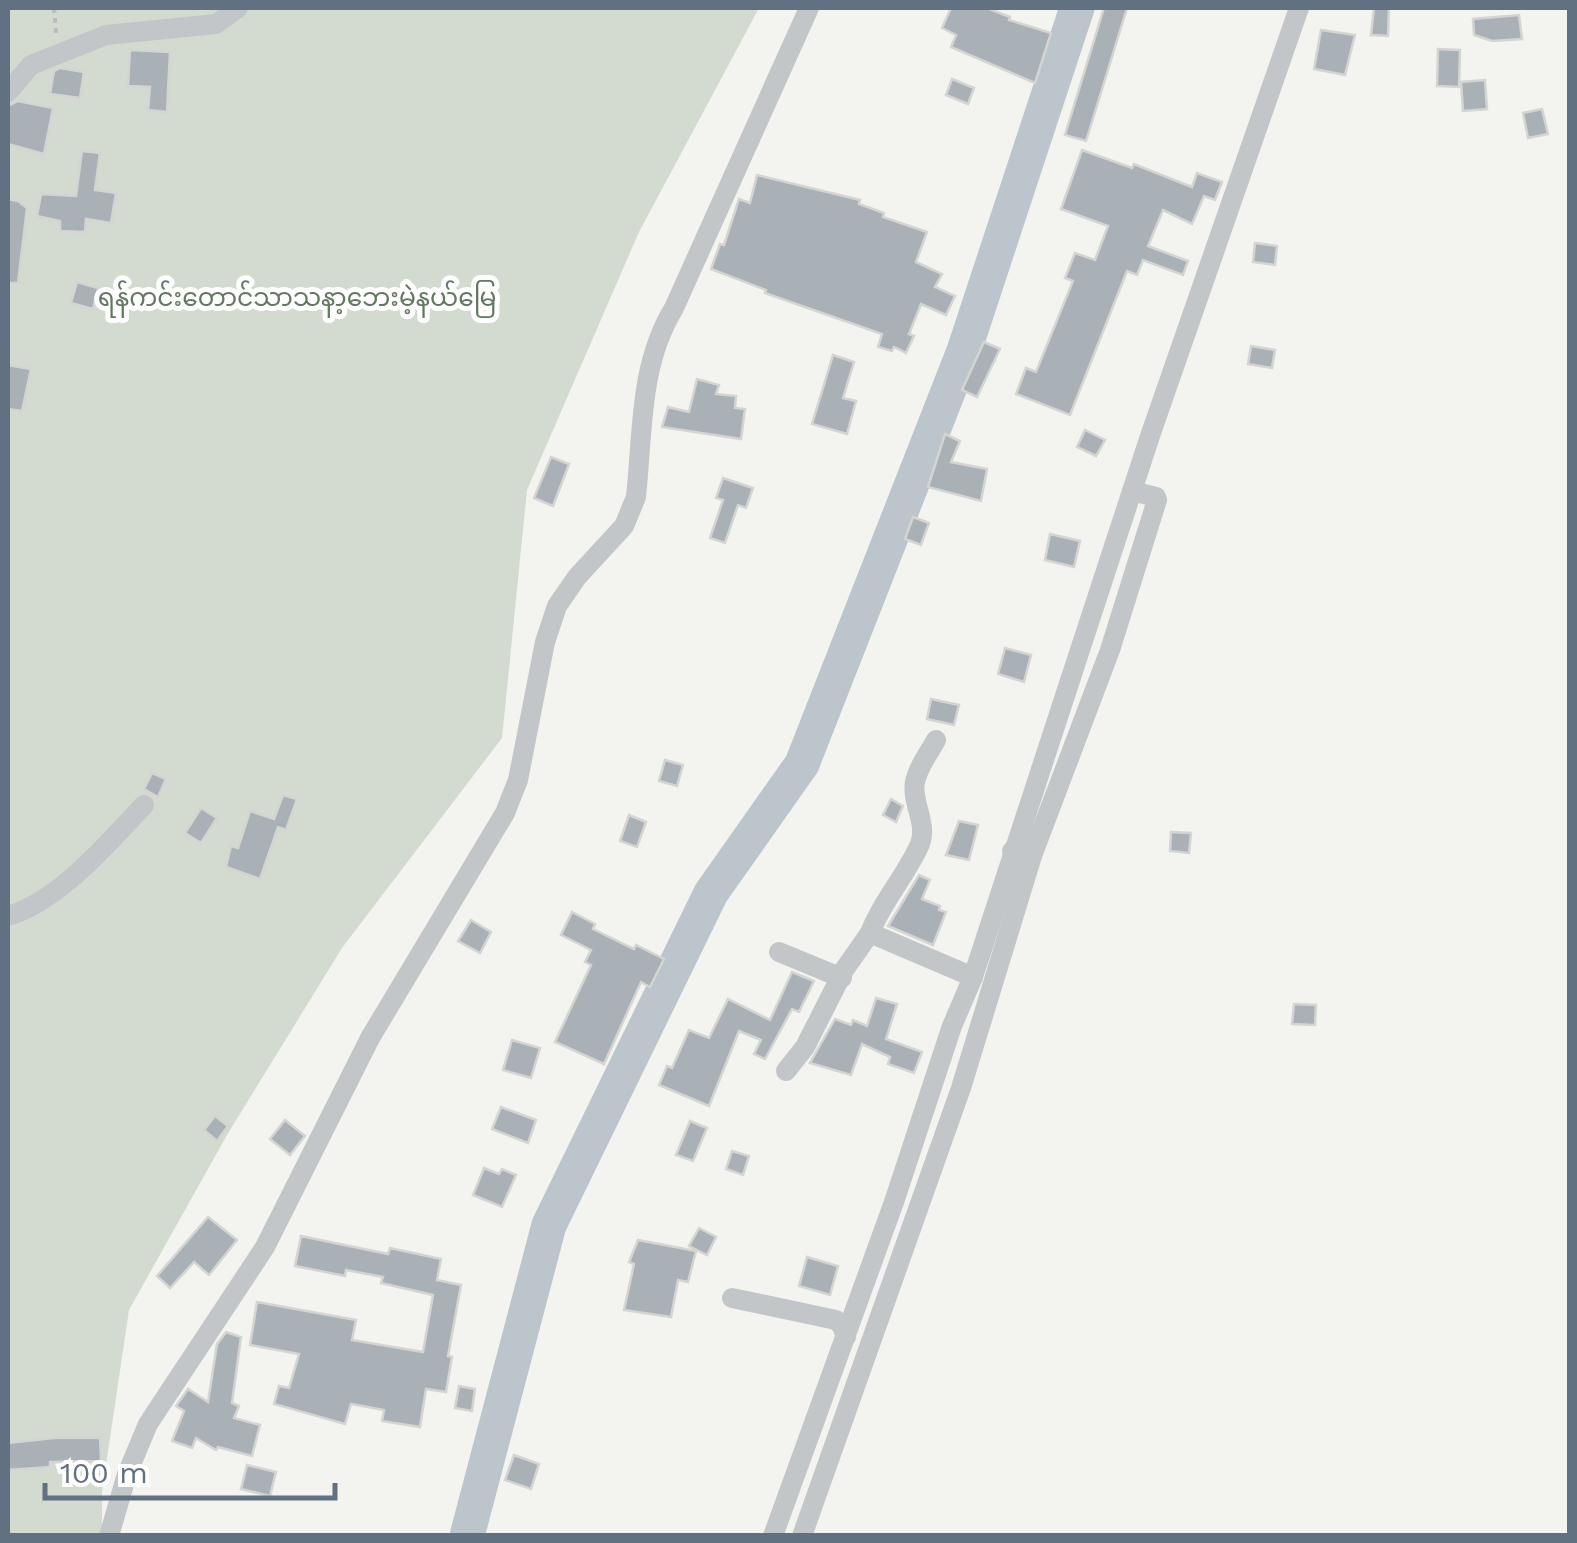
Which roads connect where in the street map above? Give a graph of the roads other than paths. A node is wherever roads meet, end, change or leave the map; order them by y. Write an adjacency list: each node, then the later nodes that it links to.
1 (238, 8): 4 (street)
2 (809, 8): 17 (street)
3 (1299, 8): 7 (street)
4 (8, 92)
5 (936, 740): 9 (street)
6 (144, 805): 8 (street)
7 (1022, 854): 11 (street); 13 (street)
8 (8, 916)
9 (870, 933): 11 (street); 12 (street)
10 (778, 952): 12 (street)
11 (972, 977): 13 (street)
12 (842, 978): 14 (street)
13 (970, 1013): 16 (street); 19 (street)
14 (786, 1072)
15 (732, 1298): 16 (street)
16 (846, 1337): 18 (street)
17 (109, 1536)
18 (773, 1536)
19 (802, 1536)

